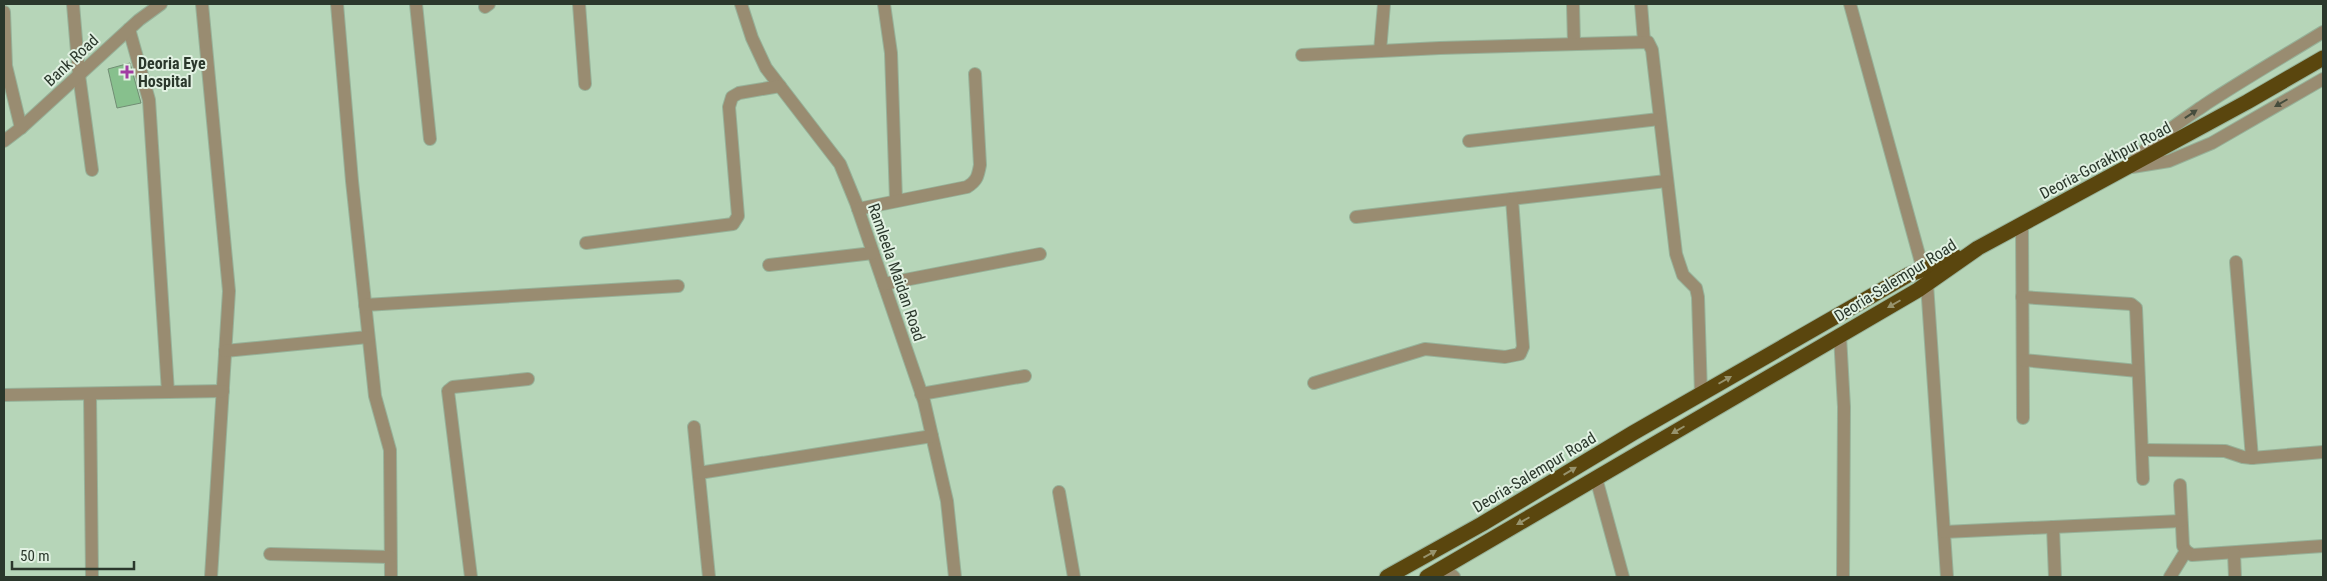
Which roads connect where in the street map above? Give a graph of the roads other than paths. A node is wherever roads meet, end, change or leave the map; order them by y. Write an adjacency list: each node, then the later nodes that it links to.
1 (73, 4): 22 (street)
2 (161, 4): 14 (street, Bank Road)
3 (202, 4): 52 (street)
4 (337, 4): 49 (street)
5 (416, 4): 28 (street)
6 (578, 4): 24 (street)
7 (741, 4): 25 (street, Ramleela Maidan Road)
8 (884, 4): 35 (street)
9 (1384, 4): 18 (street)
10 (1573, 4): 17 (street)
11 (1640, 4): 16 (street)
12 (1850, 4): 45 (street)
13 (4, 12): 27 (street)
14 (129, 29): 22 (street, Bank Road); 59 (street)
15 (2323, 32): 31 (street, one-way to 15)
16 (1644, 41): 17 (street); 26 (street)
17 (1574, 44): 18 (street)
18 (1380, 51): 19 (street)
19 (1302, 55)
20 (2323, 58): 31 (highway, Deoria-Gorakhpur Road)
21 (975, 74): 35 (street)
22 (79, 75): 27 (street, Bank Road); 32 (street)
23 (2323, 79): 31 (street, one-way to 31)
24 (585, 84)
25 (780, 86): 36 (street, Ramleela Maidan Road); 39 (street)
26 (1659, 119): 30 (street); 33 (street)
27 (21, 128): 29 (street, Bank Road)
28 (430, 139)
29 (4, 141)
30 (1470, 141)
31 (2127, 168): 38 (highway, Deoria-Gorakhpur Road)
32 (92, 170)
33 (1666, 181): 34 (street); 62 (street)
34 (1512, 199): 37 (street); 57 (street)
35 (896, 200): 36 (street)
36 (858, 209): 41 (street, Ramleela Maidan Road)
37 (1356, 216)
38 (2022, 225): 40 (highway, Deoria-Gorakhpur Road); 48 (street)
39 (586, 243)
40 (1978, 248): 45 (highway, Deoria-Salempur Road)
41 (873, 253): 44 (street); 46 (street, Ramleela Maidan Road)
42 (1040, 254): 46 (street)
43 (2236, 262): 69 (street)
44 (768, 265)
45 (1925, 277): 50 (highway, Deoria-Salempur Road, one-way to 50); 62 (highway, Deoria-Salempur Road, one-way to 45); 77 (street)
46 (884, 284): 61 (street, Ramleela Maidan Road)
47 (678, 286): 49 (street)
48 (2022, 297): 53 (street); 54 (street)
49 (365, 306): 51 (street)
50 (1840, 336): 71 (highway, Deoria-Salempur Road, one-way to 71); 94 (street)
51 (368, 337): 52 (street); 82 (street)
52 (226, 351): 58 (street)
53 (2022, 360): 54 (street); 64 (street)
54 (2138, 371): 67 (street)
55 (1025, 376): 61 (street)
56 (528, 379): 87 (street)
57 (1314, 383)
58 (223, 391): 59 (street); 85 (street)
59 (168, 392): 60 (street)
60 (90, 394): 63 (street); 84 (street)
61 (921, 394): 66 (street, Ramleela Maidan Road)
62 (1701, 394): 91 (highway, Deoria-Salempur Road, one-way to 62)
63 (4, 396)
64 (2023, 418)
65 (694, 428): 70 (street)
66 (932, 436): 70 (street); 89 (street, Ramleela Maidan Road)
67 (2142, 450): 69 (street); 72 (street)
68 (2323, 452): 69 (street)
69 (2252, 458)
70 (699, 473): 88 (street)
71 (1596, 478): 83 (highway, Deoria-Salempur Road, one-way to 83); 93 (street)
72 (2143, 479)
73 (2180, 485): 75 (street)
74 (1059, 492): 90 (street)
75 (2181, 520): 76 (street); 79 (street)
76 (2053, 527): 77 (street); 96 (street)
77 (1944, 532): 95 (street)
78 (2323, 546): 80 (street)
79 (2186, 552): 80 (street); 97 (street)
80 (2234, 553): 98 (street)
81 (270, 554): 82 (street)
82 (390, 557): 86 (street)
83 (1449, 572): 92 (highway, Deoria-Salempur Road)
84 (92, 577)
85 (211, 577)
86 (391, 577)
87 (471, 577)
88 (709, 577)
89 (955, 577)
90 (1074, 577)
91 (1387, 577)
92 (1427, 577)
93 (1622, 577)
94 (1843, 577)
95 (1947, 577)
96 (2054, 577)
97 (2170, 577)
98 (2236, 577)

